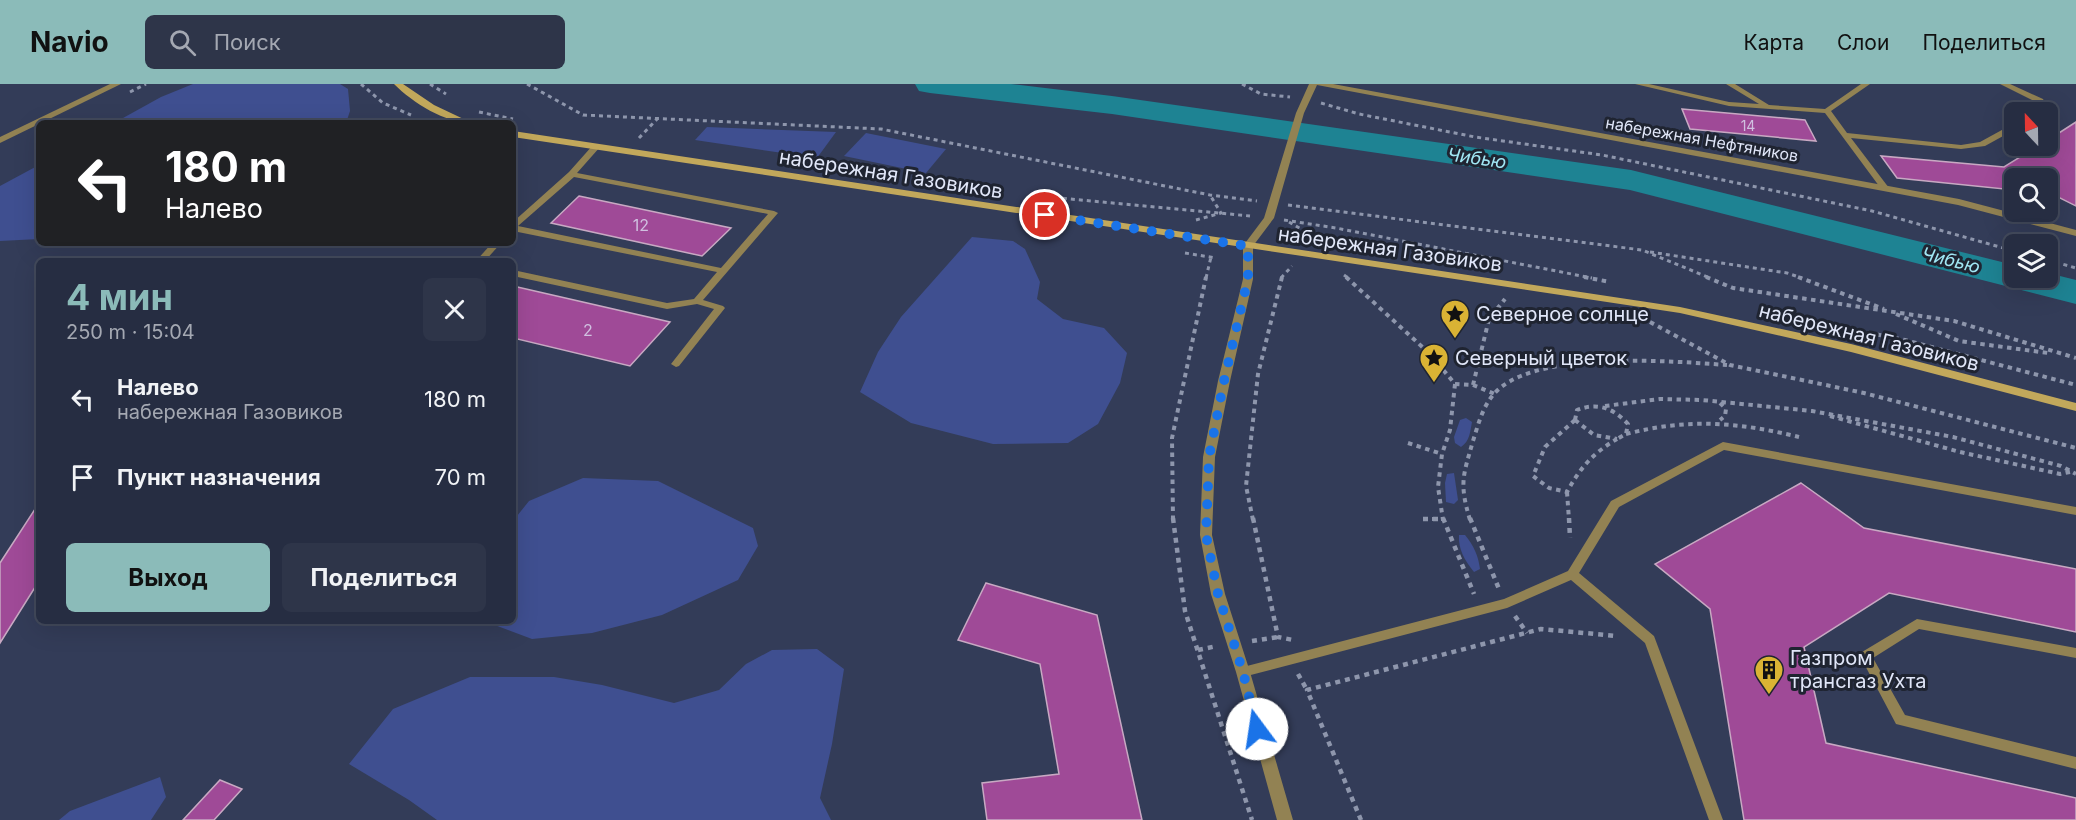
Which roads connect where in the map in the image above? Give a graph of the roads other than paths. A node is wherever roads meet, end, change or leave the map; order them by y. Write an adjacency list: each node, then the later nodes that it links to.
1 (117, 84): 12 (street)
2 (398, 84): 13 (main road)
3 (1313, 84): 26 (street)
4 (1320, 84): 21 (street, набережная Нефтяников)
5 (1639, 84): 10 (lane)
6 (1730, 84): 10 (lane)
7 (1866, 84): 11 (lane)
8 (2004, 84): 9 (lane)
9 (2039, 102)
10 (1770, 107): 11 (lane)
11 (1827, 111): 17 (lane)
12 (42, 120)
13 (456, 120)
14 (36, 123): 18 (street)
15 (2004, 132): 17 (lane)
16 (516, 134): 19 (main road, набережная Газовиков)
17 (1845, 135): 21 (lane)
18 (0, 140)
19 (596, 147): 20 (lane); 26 (main road, набережная Газовиков)
20 (572, 174): 22 (lane); 28 (lane)
21 (1885, 188): 24 (street, набережная Нефтяников)
22 (516, 224)
23 (516, 228): 28 (lane)
24 (2076, 233)
25 (494, 246): 27 (lane)
26 (1248, 246): 32 (main road, набережная Газовиков); 36 (street)
27 (483, 258)
28 (723, 271): 30 (lane)
29 (516, 274): 30 (lane)
30 (697, 301): 31 (lane)
31 (676, 364)
32 (2076, 407)
33 (2076, 511): 34 (lane)
34 (1572, 574): 36 (lane); 39 (lane)
35 (2076, 653): 37 (lane)
36 (1243, 672): 38 (street)
37 (2076, 763)
38 (1285, 820)
39 (1716, 820)

